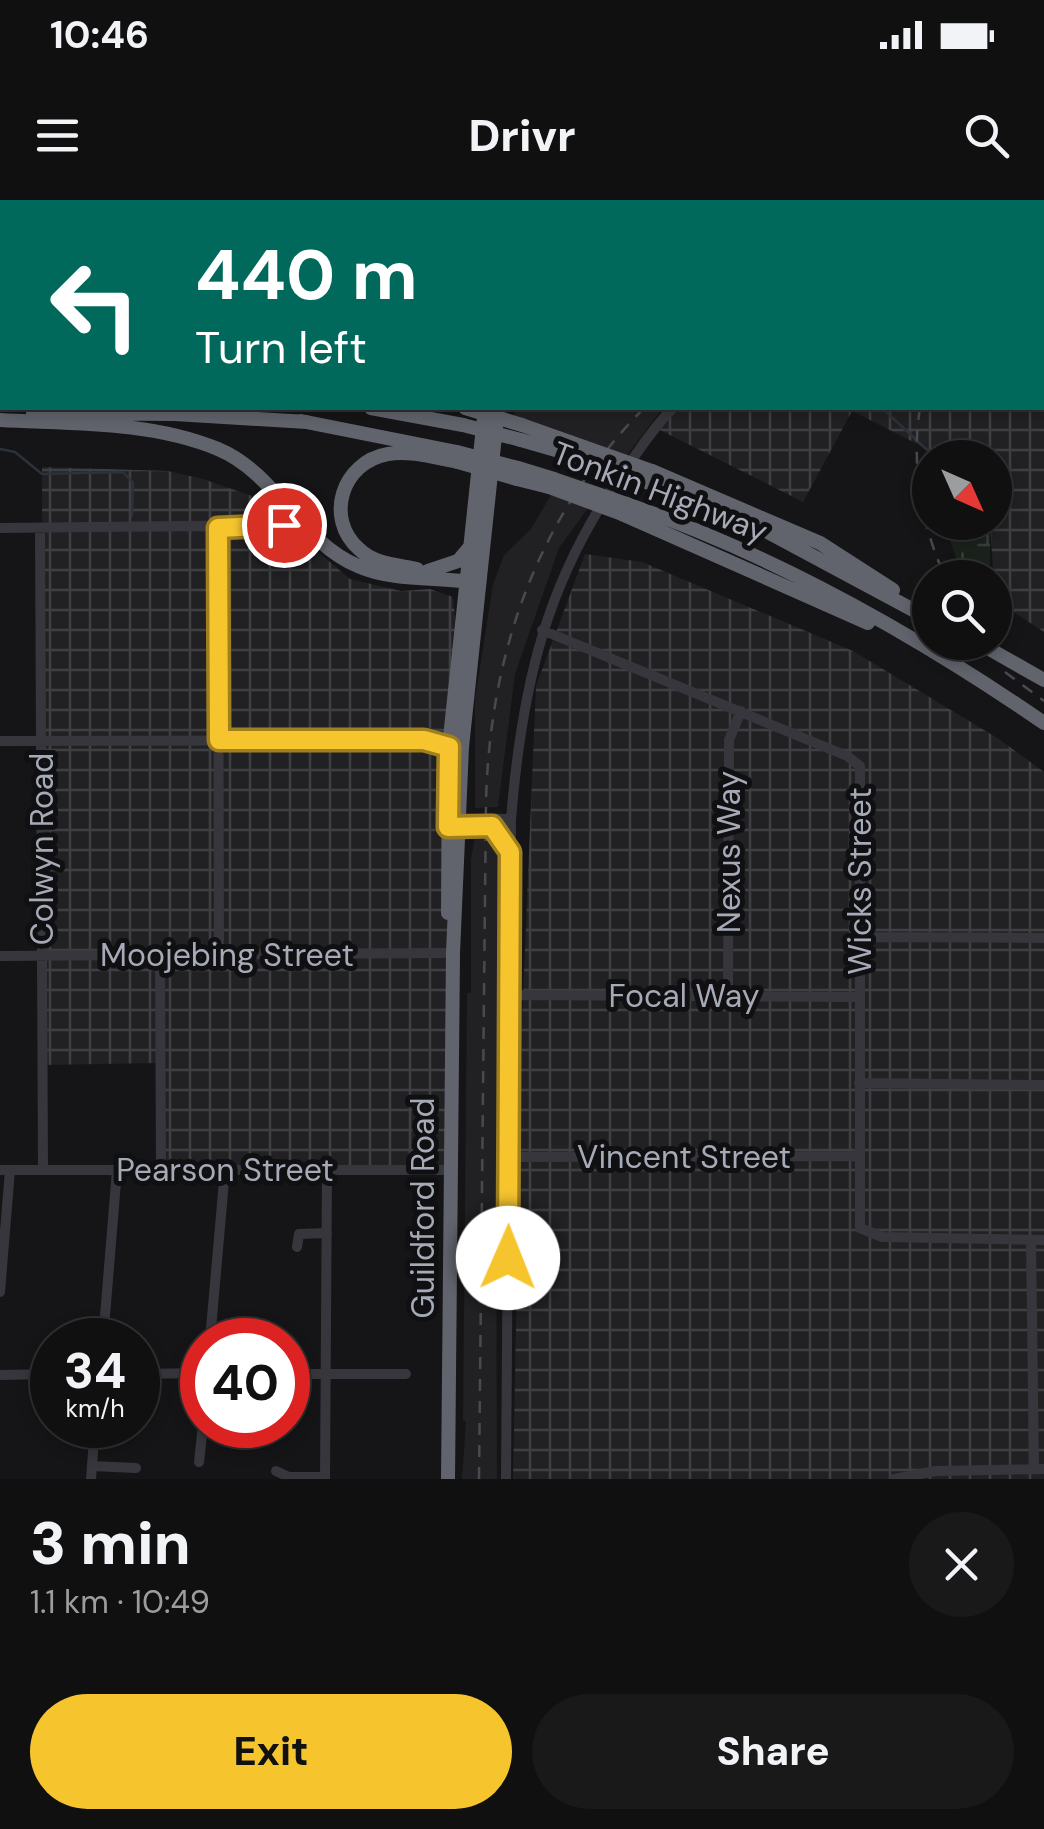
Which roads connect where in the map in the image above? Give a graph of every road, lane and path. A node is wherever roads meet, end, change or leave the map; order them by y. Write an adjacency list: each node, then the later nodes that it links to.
1 (232, 410): 10 (highway, Tonkin Highway)
2 (384, 410): 8 (highway, Tonkin Highway)
3 (405, 410): 8 (highway, Tonkin Highway)
4 (469, 410): 11 (highway, bridge)
5 (485, 410): 17 (highway, Guildford Road)
6 (498, 410): 19 (highway, Guildford Road)
7 (672, 410): 21 (street)
8 (417, 415): 11 (highway, Tonkin Highway, bridge)
9 (0, 417): 10 (highway); 18 (highway)
10 (307, 422): 12 (highway, Tonkin Highway)
11 (522, 432): 20 (highway, Tonkin Highway, bridge)
12 (458, 457): 18 (highway); 26 (highway, Tonkin Highway, bridge)
13 (284, 525): 16 (street)
14 (0, 528): 15 (street)
15 (40, 528): 16 (street); 27 (street, Colwyn Road)
16 (218, 528): 28 (street)
17 (470, 546): 18 (highway); 19 (highway, Guildford Road)
18 (429, 574): 19 (highway); 22 (highway)
19 (472, 578): 22 (highway, Guildford Road); 30 (highway, Guildford Road)
20 (912, 608)
21 (542, 630): 25 (street, Wicks Street); 32 (street)
22 (458, 642): 30 (highway, Guildford Road)
23 (1009, 660): 24 (highway)
24 (1044, 680)
25 (741, 712): 35 (street, Wicks Street); 43 (street, Nexus Way)
26 (1044, 723)
27 (42, 740): 28 (street); 29 (street); 40 (street, Colwyn Road)
28 (219, 740): 30 (street); 41 (street)
29 (0, 741)
30 (456, 742): 31 (highway, Guildford Road)
31 (454, 822): 32 (street); 33 (street); 37 (highway, Guildford Road)
32 (510, 823): 33 (street); 34 (street)
33 (492, 826): 34 (street)
34 (510, 852): 42 (street)
35 (860, 936): 36 (street); 44 (street, Wicks Street)
36 (1044, 938)
37 (453, 946): 41 (street, Moojebing Street); 55 (highway, Guildford Road)
38 (160, 954): 40 (street, Moojebing Street); 41 (street, Moojebing Street); 52 (street)
39 (0, 956): 40 (street, Moojebing Street)
40 (42, 956): 50 (street, Colwyn Road)
41 (219, 956)
42 (510, 994): 43 (street, Focal Way); 48 (street)
43 (728, 996): 44 (street, Focal Way)
44 (859, 997): 45 (street, Wicks Street)
45 (859, 1082): 46 (street); 47 (street, Wicks Street)
46 (1044, 1085)
47 (859, 1156): 48 (street, Vincent Street); 58 (street, Wicks Street)
48 (509, 1158): 79 (street)
49 (5, 1170): 50 (street, Pearson Street); 56 (street)
50 (43, 1170): 51 (street, Pearson Street)
51 (117, 1170): 52 (street, Pearson Street); 62 (street)
52 (160, 1170): 53 (street, Pearson Street)
53 (224, 1170): 54 (street, Pearson Street); 63 (street)
54 (327, 1170): 55 (street, Pearson Street); 57 (street)
55 (450, 1170): 78 (highway, Guildford Road)
56 (4, 1200): 61 (street)
57 (327, 1233): 60 (street); 66 (street)
58 (1031, 1240): 59 (street); 74 (street)
59 (1044, 1240)
60 (297, 1247)
61 (0, 1290)
62 (105, 1318)
63 (212, 1318)
64 (30, 1374): 68 (street)
65 (310, 1374): 66 (street)
66 (326, 1374): 67 (street); 76 (street)
67 (406, 1374)
68 (0, 1375)
69 (93, 1448): 72 (street)
70 (201, 1448): 71 (street)
71 (199, 1462)
72 (92, 1466): 73 (street); 77 (street)
73 (136, 1468)
74 (1039, 1469): 80 (street)
75 (276, 1471): 76 (street)
76 (325, 1478)
77 (91, 1479)
78 (448, 1479)
79 (506, 1479)
80 (894, 1479)

